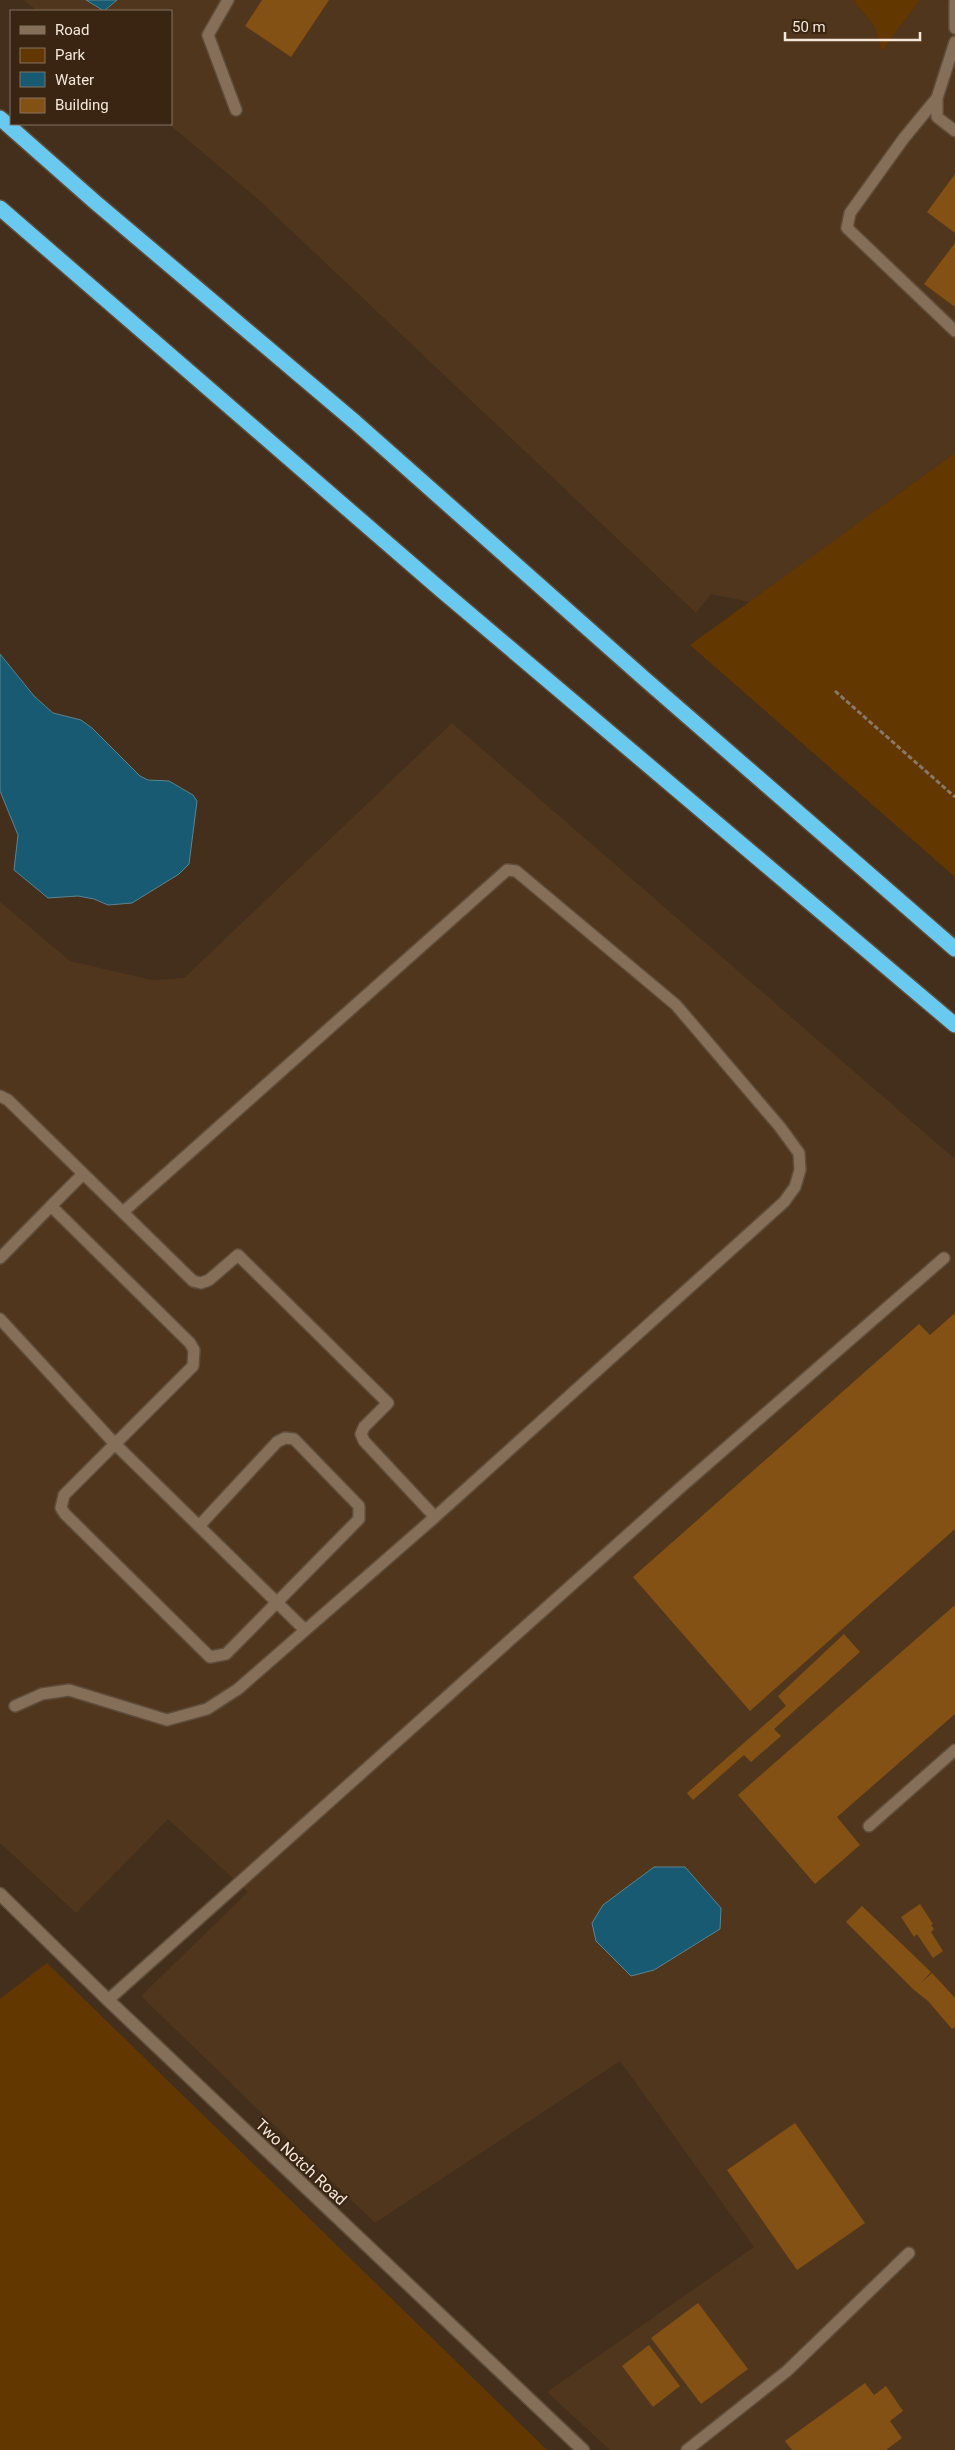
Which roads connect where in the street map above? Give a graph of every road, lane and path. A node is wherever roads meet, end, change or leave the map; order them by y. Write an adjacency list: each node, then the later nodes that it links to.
1 (228, 0): 6 (lane)
2 (955, 2): 3 (lane)
3 (955, 28)
4 (955, 42): 5 (lane)
5 (936, 98): 8 (lane); 10 (lane)
6 (236, 110)
7 (0, 118): 13 (highway)
8 (955, 131)
9 (0, 208): 14 (highway)
10 (955, 331)
11 (835, 691): 12 (path)
12 (955, 797)
13 (955, 948)
14 (955, 1025)
15 (0, 1096): 16 (lane)
16 (83, 1174): 17 (lane); 18 (lane)
17 (51, 1206): 19 (lane); 22 (lane)
18 (123, 1212): 23 (lane); 23 (lane)
19 (0, 1258)
20 (944, 1258): 31 (lane)
21 (0, 1319): 22 (lane)
22 (115, 1444): 24 (lane); 25 (lane)
23 (435, 1517): 26 (lane)
24 (199, 1526): 25 (lane); 25 (lane)
25 (277, 1602): 26 (lane)
26 (305, 1630): 27 (lane)
27 (15, 1706)
28 (955, 1750): 29 (lane)
29 (869, 1826)
30 (0, 1894): 31 (street, Two Notch Road)
31 (108, 2000): 33 (street, Two Notch Road)
32 (910, 2253): 34 (lane)
33 (583, 2450)
34 (687, 2450)

